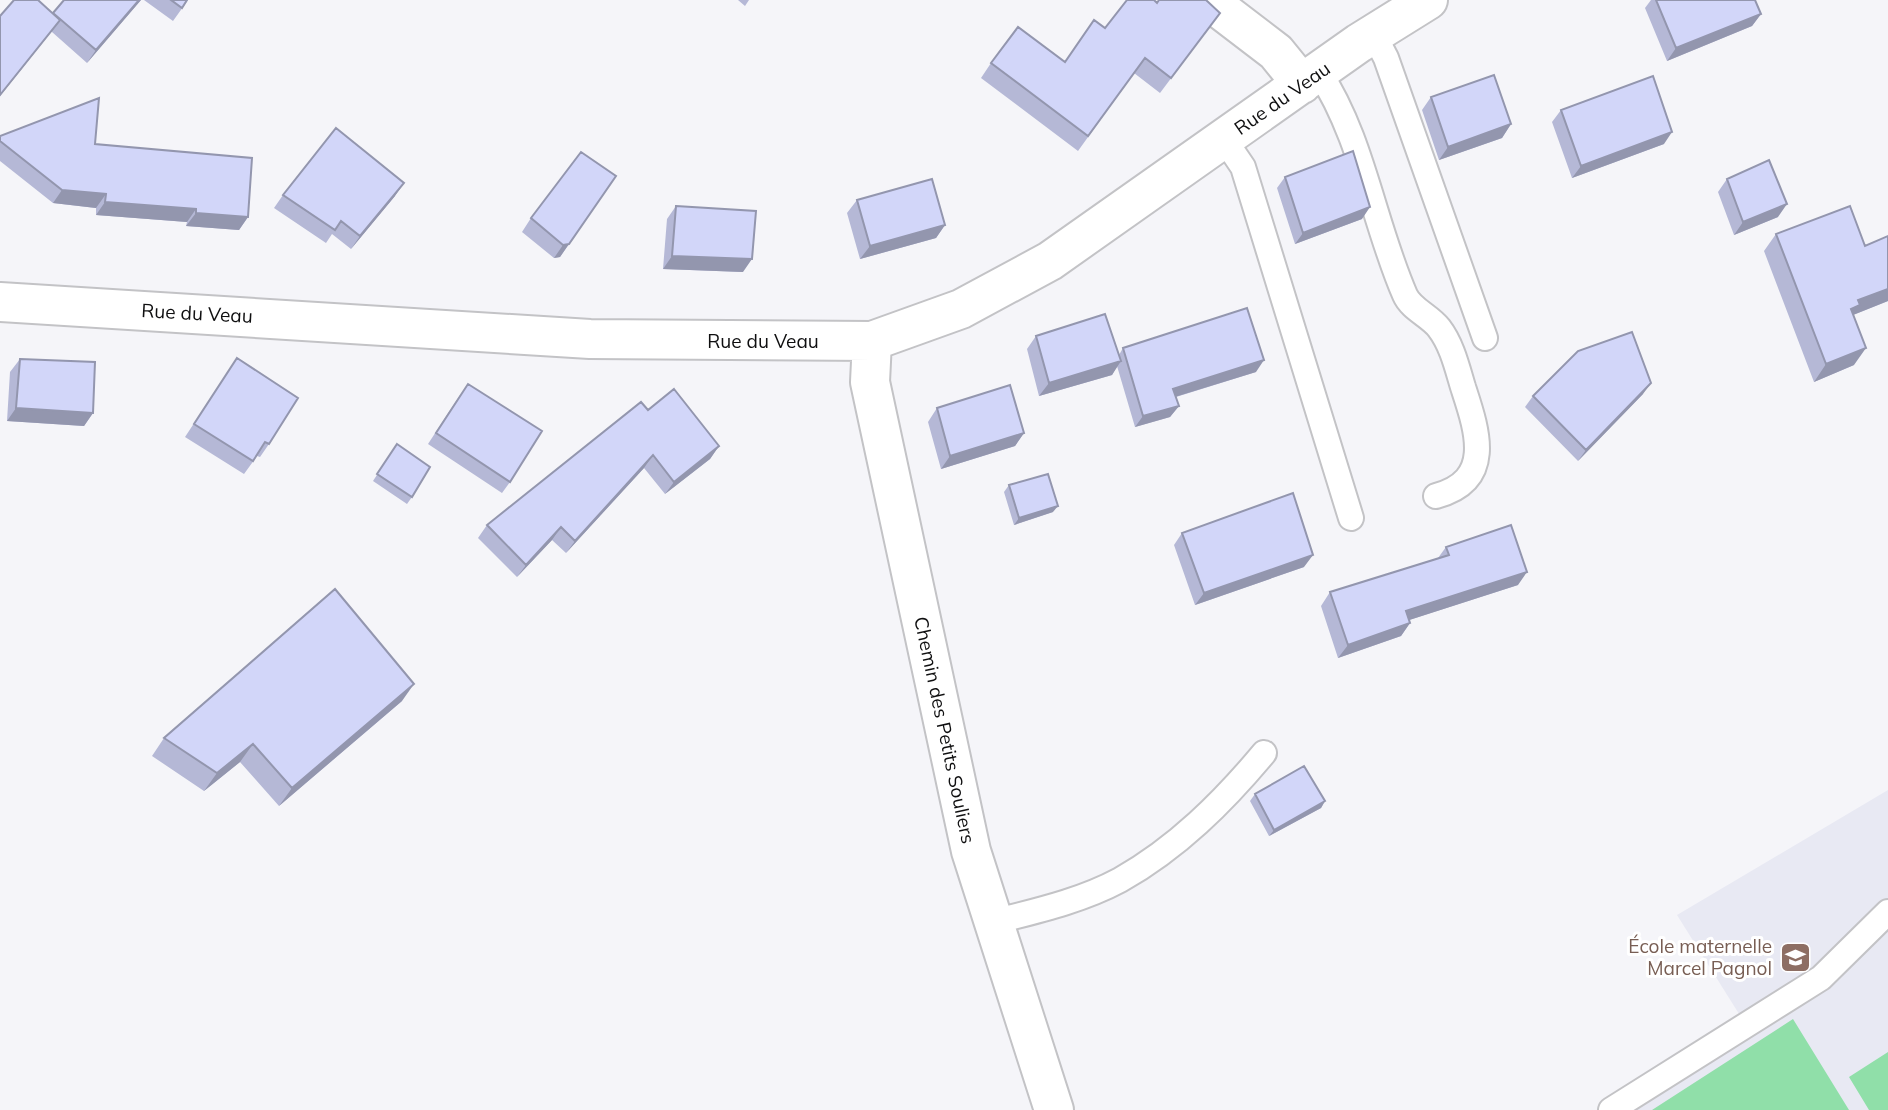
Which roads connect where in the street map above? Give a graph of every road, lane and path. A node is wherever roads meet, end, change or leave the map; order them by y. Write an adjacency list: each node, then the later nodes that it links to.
1 (1209, 0): 4 (street)
2 (1428, 0): 3 (street, Rue du Veau)
3 (1374, 34): 4 (street, Rue du Veau); 7 (lane)
4 (1310, 78): 5 (street, Rue du Veau); 9 (lane)
5 (1224, 139): 8 (street, Rue du Veau); 10 (lane)
6 (0, 302): 8 (street, Rue du Veau)
7 (1485, 338)
8 (872, 341): 13 (street, Chemin des Petits Souliers)
9 (1436, 496)
10 (1350, 518)
11 (1264, 753): 13 (lane)
12 (1888, 912): 15 (lane)
13 (993, 922): 14 (street, Chemin des Petits Souliers)
14 (1054, 1110)
15 (1611, 1110)

